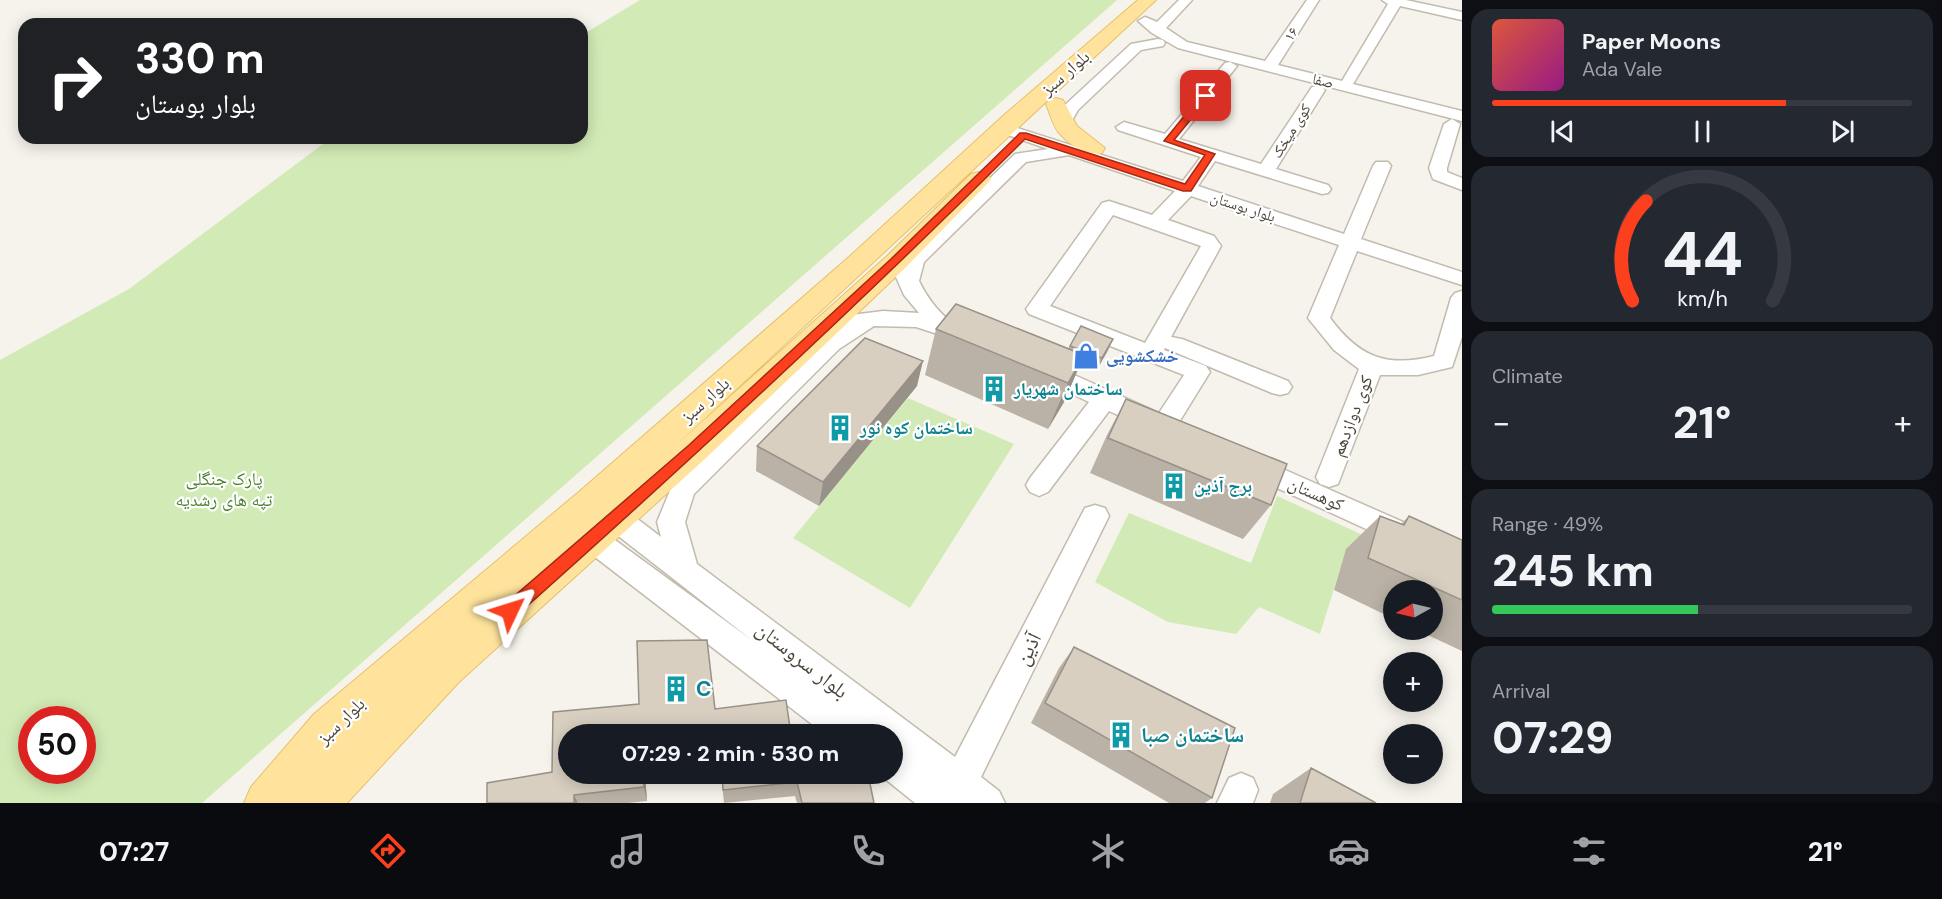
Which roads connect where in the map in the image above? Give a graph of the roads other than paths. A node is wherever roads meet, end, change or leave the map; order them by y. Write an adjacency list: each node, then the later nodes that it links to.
1 (1186, 0): 5 (street)
2 (1313, 0): 7 (street, ۱۶)
3 (1396, 0): 4 (street); 8 (street)
4 (1462, 14)
5 (1155, 19): 7 (street, صفا); 11 (main road, بلوار سبز); 11 (street); 13 (main road, بلوار سبز)
6 (1230, 66): 14 (street)
7 (1269, 67): 10 (street, صفا)
8 (1349, 80)
9 (1317, 90): 19 (street, کوی میخک)
10 (1459, 110): 21 (street)
11 (1060, 113): 13 (main road, بلوار سبز); 15 (main road)
12 (1124, 127): 14 (street, کوی میخک)
13 (1017, 128): 15 (street, بلوار بوستان); 16 (street, بلوار بوستان); 26 (main road, بلوار سبز); 42 (main road, بلوار سبز)
14 (1168, 141): 17 (street, کوی میخک)
15 (1094, 148): 20 (street, بلوار بوستان)
16 (1070, 150): 20 (street, بلوار بوستان); 26 (street)
17 (1210, 154): 19 (street, کوی میخک); 20 (street)
18 (1382, 166): 24 (street)
19 (1265, 172): 22 (street, کوی میخک)
20 (1190, 184): 23 (street); 24 (street, بلوار بوستان)
21 (1462, 185)
22 (1323, 189)
23 (1155, 223): 32 (street); 32 (street)
24 (1352, 238): 25 (street, بلوار بوستان); 27 (street, بلوار بوستان); 35 (street, کوی دوازدهم)
25 (1462, 269)
26 (903, 270): 30 (main road, بلوار سبز); 31 (street)
27 (1462, 279)
28 (1462, 298): 35 (street)
29 (881, 317): 30 (street); 31 (street); 44 (street)
30 (828, 324): 42 (main road, بلوار سبز)
31 (940, 324): 33 (street)
32 (1155, 346): 36 (street); 37 (street)
33 (992, 347)
34 (1022, 361): 37 (street)
35 (1372, 366): 39 (street, کوی دوازدهم)
36 (1280, 387)
37 (1105, 398): 40 (street)
38 (1228, 454): 43 (street, کوهستان)
39 (1329, 477)
40 (1039, 485)
41 (1095, 516): 47 (street, آذین)
42 (592, 519): 44 (street, بلوار سروستان); 45 (street, بلوار سروستان); 48 (main road, بلوار سبز); 49 (main road, بلوار سبز)
43 (1462, 561)
44 (685, 571): 47 (street, بلوار سروستان)
45 (840, 724)
46 (903, 771): 47 (street, بلوار سروستان)
47 (951, 796): 50 (street, بلوار سروستان)
48 (267, 803)
49 (316, 803)
50 (987, 803)

